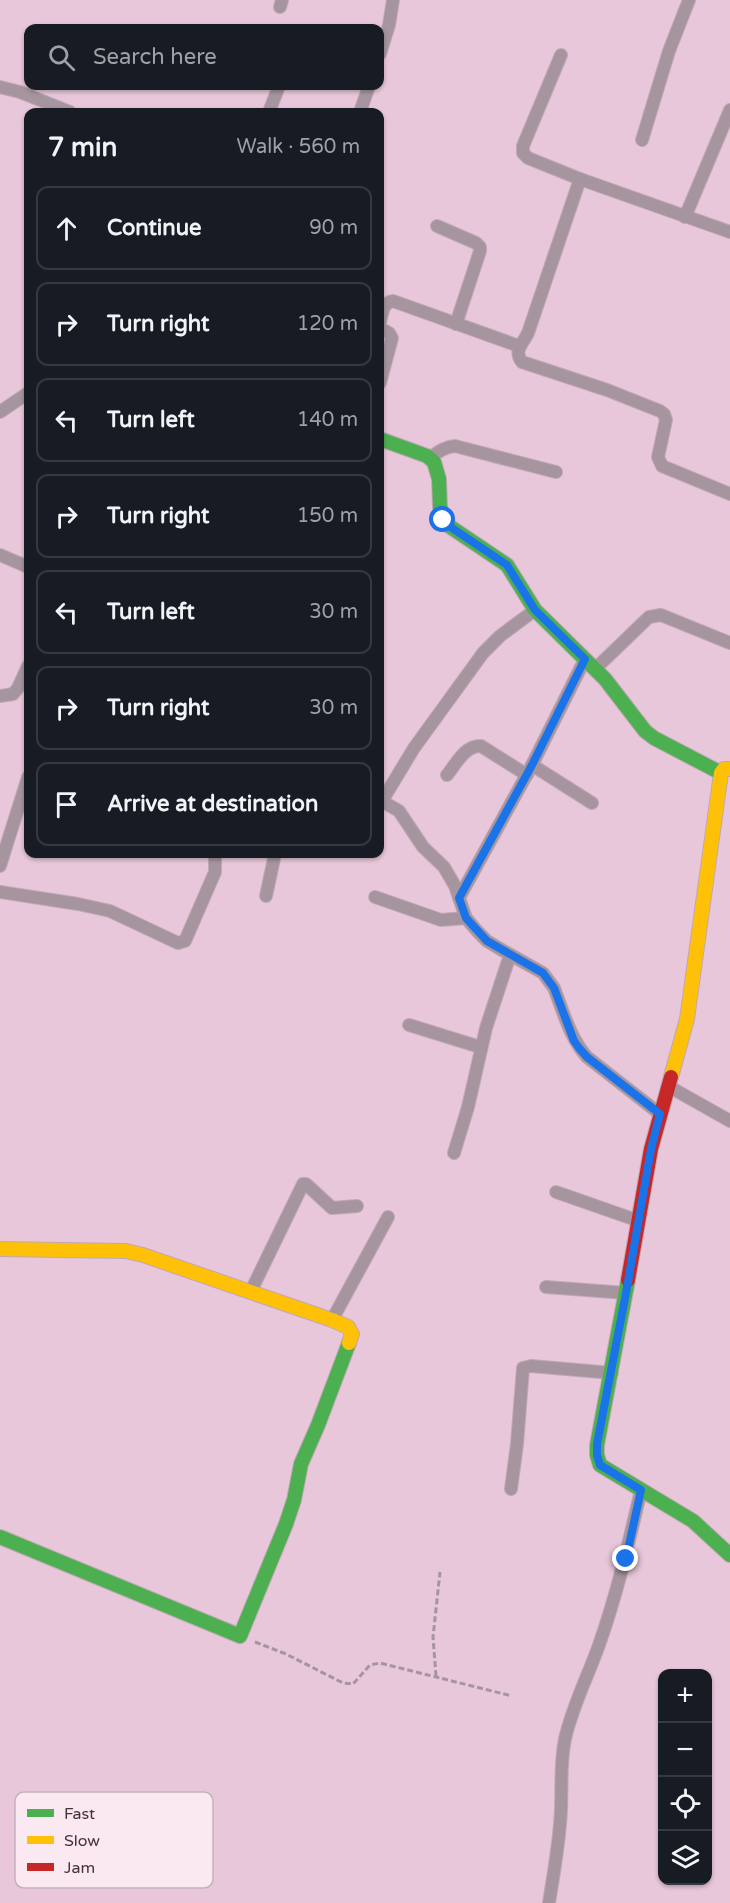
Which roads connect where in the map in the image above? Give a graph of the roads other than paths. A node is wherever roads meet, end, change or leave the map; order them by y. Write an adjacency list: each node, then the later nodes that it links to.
1 (393, 0): 3 (street)
2 (690, 0): 12 (street)
3 (384, 41)
4 (561, 55): 13 (street)
5 (0, 87): 8 (street)
6 (277, 90): 9 (street)
7 (368, 90): 10 (street)
8 (60, 108)
9 (271, 108)
10 (361, 108)
11 (730, 110): 14 (street)
12 (642, 140)
13 (580, 179): 14 (street); 20 (street)
14 (685, 217): 16 (street)
15 (437, 226): 18 (street)
16 (730, 232)
17 (384, 310): 18 (street)
18 (456, 324): 20 (street)
19 (384, 330): 21 (street)
20 (519, 346): 27 (street)
21 (384, 368)
22 (24, 396): 23 (street)
23 (0, 412)
24 (384, 441): 25 (street)
25 (430, 458): 26 (street); 30 (street)
26 (556, 472)
27 (730, 494)
28 (0, 555): 29 (street)
29 (24, 565)
30 (535, 610): 32 (street); 39 (street)
31 (730, 643): 32 (street)
32 (590, 664): 35 (street); 36 (street)
33 (24, 675): 34 (street)
34 (0, 696)
35 (529, 770): 37 (street); 41 (street); 48 (street)
36 (726, 771): 53 (street)
37 (447, 776)
38 (24, 790): 44 (street)
39 (384, 796)
40 (384, 803): 48 (street)
41 (592, 803)
42 (215, 858): 45 (street)
43 (274, 858): 46 (street)
44 (0, 866)
45 (0, 891)
46 (266, 896)
47 (375, 897): 49 (street)
48 (459, 898): 49 (street)
49 (466, 918): 50 (street)
50 (510, 954): 52 (street); 54 (street)
51 (409, 1025): 52 (street)
52 (480, 1047): 56 (street)
53 (668, 1086): 54 (street); 55 (street)
54 (660, 1114): 60 (street)
55 (730, 1121)
56 (454, 1153)
57 (556, 1192): 60 (street)
58 (357, 1206): 63 (street)
59 (388, 1217): 65 (street)
60 (639, 1221): 64 (street)
61 (0, 1250): 63 (street)
62 (546, 1287): 64 (street)
63 (251, 1291): 65 (street)
64 (626, 1293): 66 (street)
65 (332, 1320): 69 (street)
66 (612, 1373): 67 (street); 68 (street)
67 (511, 1489)
68 (641, 1490): 70 (street); 71 (street)
69 (0, 1537)
70 (730, 1555)
71 (549, 1903)

